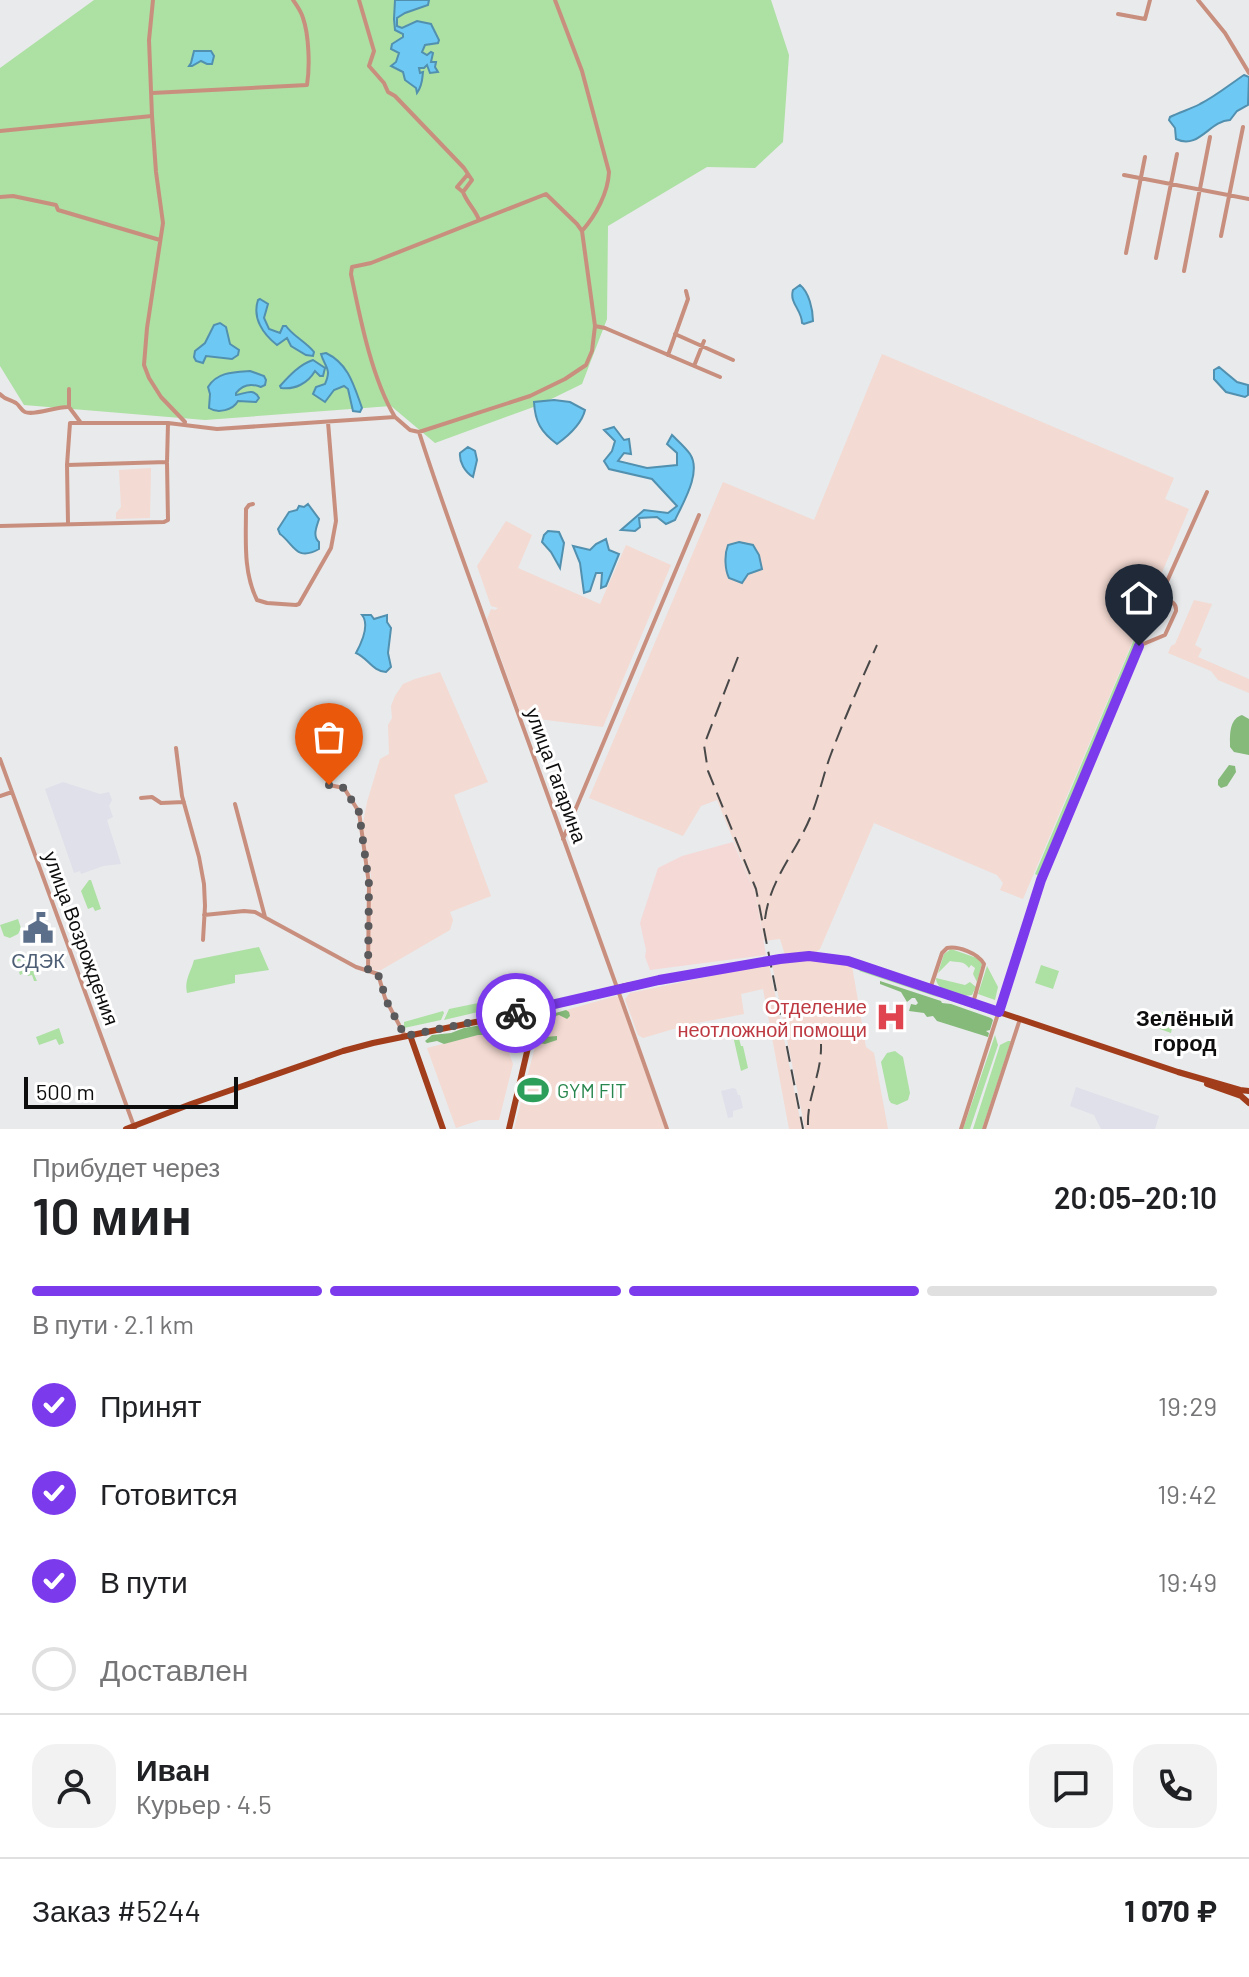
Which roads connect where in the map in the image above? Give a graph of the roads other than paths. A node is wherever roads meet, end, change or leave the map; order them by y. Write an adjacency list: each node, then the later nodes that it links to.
1 (153, 0): 9 (street)
2 (293, 0): 9 (street)
3 (359, 0): 23 (street)
4 (555, 0): 24 (street)
5 (1150, 0): 7 (street)
6 (1198, 0): 8 (street)
7 (1118, 14)
8 (1249, 73)
9 (152, 93): 10 (street)
10 (152, 116): 12 (street); 26 (street)
11 (1243, 127): 20 (street)
12 (0, 131)
13 (1210, 137): 19 (street)
14 (1177, 154): 18 (street)
15 (1145, 157): 17 (street)
16 (1124, 175): 17 (street)
17 (1141, 178): 18 (street); 27 (street)
18 (1171, 184): 19 (street); 28 (street)
19 (1200, 190): 20 (street); 29 (street)
20 (1229, 196): 22 (street); 25 (street)
21 (0, 197): 26 (street)
22 (1249, 199)
23 (479, 220): 24 (street); 41 (street)
24 (582, 231): 31 (street)
25 (1221, 236)
26 (160, 240): 45 (street)
27 (1126, 253)
28 (1156, 258)
29 (1184, 271)
30 (686, 291): 32 (street)
31 (595, 326): 34 (street); 46 (street)
32 (675, 334): 33 (street); 34 (street)
33 (703, 343): 35 (street); 36 (street)
34 (668, 355): 36 (street)
35 (733, 360)
36 (694, 366): 37 (street)
37 (720, 377)
38 (69, 389): 40 (street)
39 (0, 394): 40 (street)
40 (69, 407): 43 (street)
41 (395, 417): 42 (street); 46 (street)
42 (328, 422): 45 (street); 50 (street)
43 (81, 423): 44 (street); 48 (street)
44 (168, 423): 45 (street); 47 (street)
45 (187, 424)
46 (419, 432): 64 (street, улица Гагарина)
47 (167, 462): 48 (street); 52 (street)
48 (67, 465): 52 (street)
49 (1207, 492): 54 (street)
50 (253, 504)
51 (699, 515): 64 (street)
52 (68, 523): 53 (street)
53 (0, 526)
54 (1160, 597): 55 (street); 55 (street)
55 (1139, 646): 74 (street)
56 (176, 748): 62 (street)
57 (0, 759): 59 (street, улица Возрождения)
58 (329, 785): 68 (street)
59 (12, 792): 60 (street); 81 (street, улица Возрождения)
60 (0, 796)
61 (141, 798): 62 (street)
62 (184, 802): 65 (street)
63 (235, 804): 66 (street)
64 (563, 839): 69 (street, улица Гагарина)
65 (204, 915): 66 (street); 67 (street)
66 (265, 917): 68 (street)
67 (203, 940)
68 (368, 971): 77 (street)
69 (619, 988): 70 (main road); 72 (main road); 85 (street, улица Гагарина)
70 (930, 989): 71 (main road); 71 (street)
71 (973, 1003): 74 (main road)
72 (537, 1009): 73 (main road); 76 (main road)
73 (525, 1011): 76 (main road); 77 (main road)
74 (999, 1012): 75 (main road); 86 (street)
75 (1020, 1019): 78 (main road); 87 (street)
76 (535, 1022): 84 (main road)
77 (408, 1036): 81 (main road); 83 (main road)
78 (1178, 1072): 79 (main road); 80 (main road)
79 (1249, 1091)
80 (1249, 1103)
81 (135, 1127): 82 (main road)
82 (126, 1129)
83 (443, 1129)
84 (509, 1129)
85 (667, 1129)
86 (961, 1129)
87 (984, 1129)

